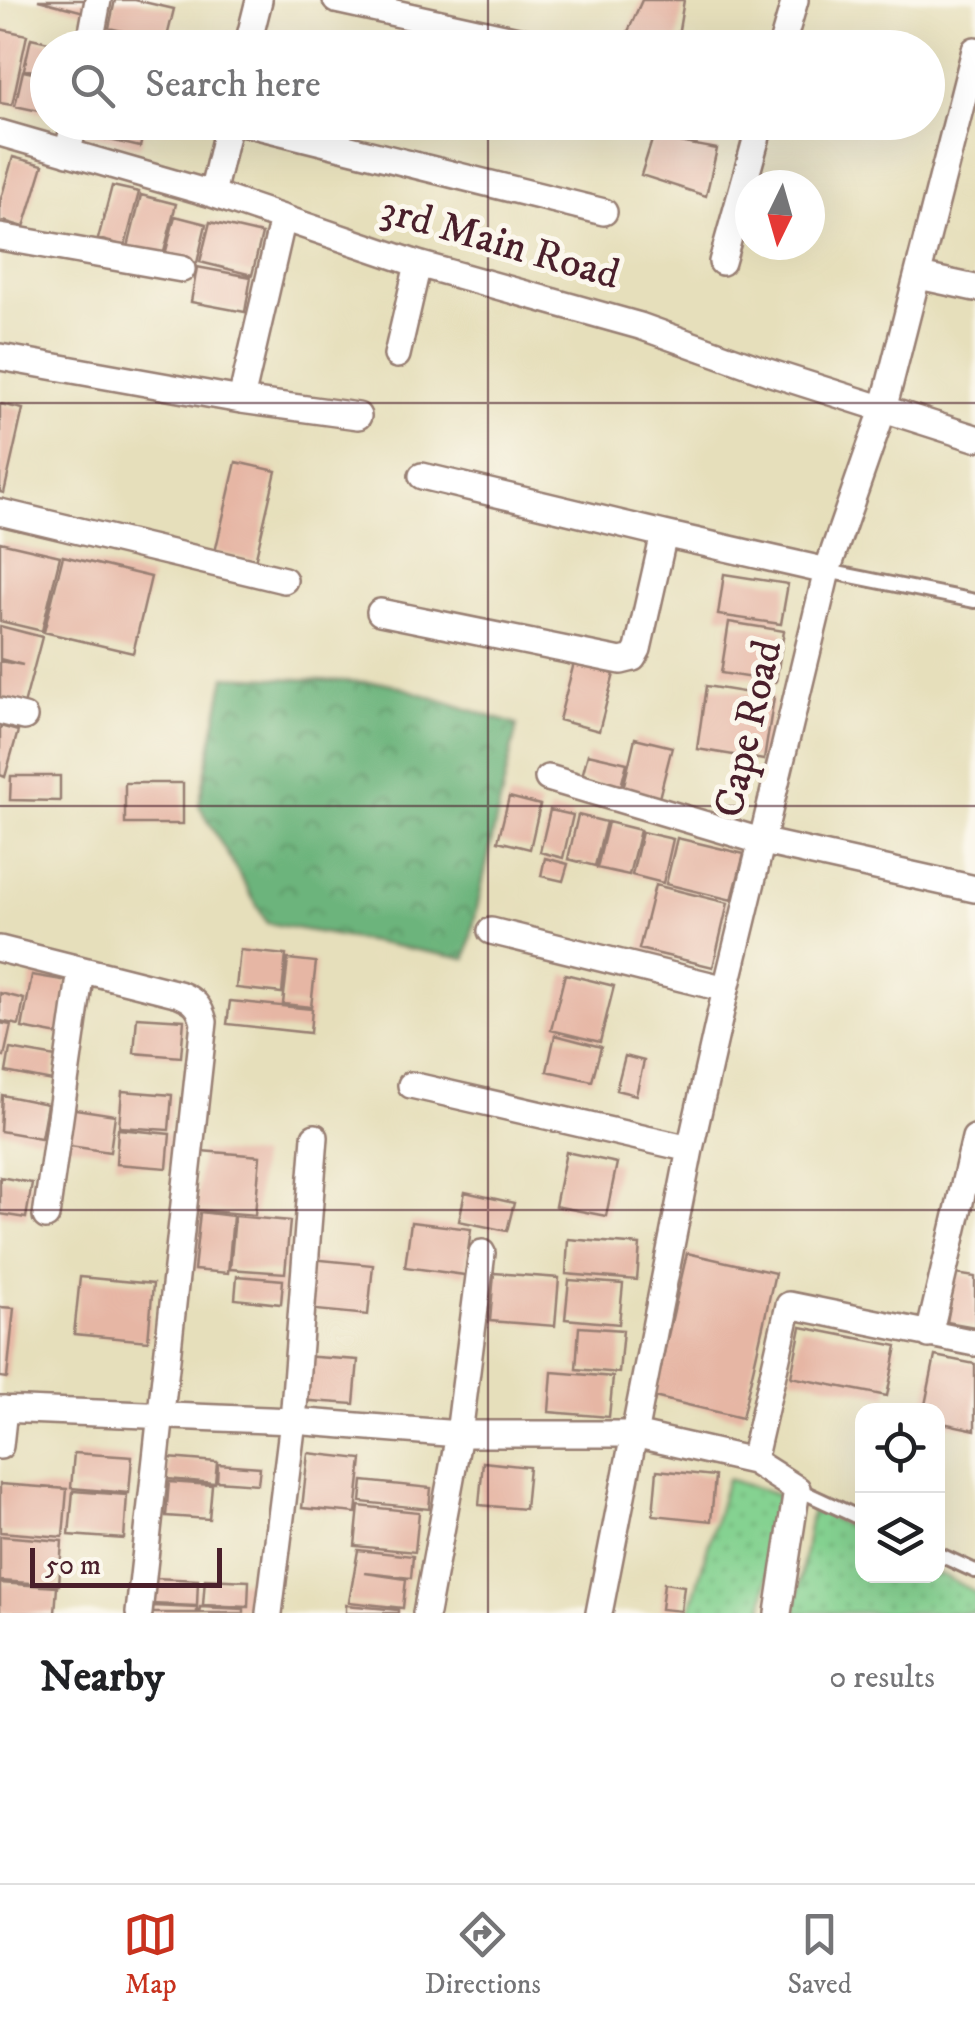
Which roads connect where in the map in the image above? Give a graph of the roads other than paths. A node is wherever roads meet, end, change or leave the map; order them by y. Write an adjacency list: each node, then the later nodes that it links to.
1 (98, 0): 5 (street)
2 (259, 0): 6 (street)
3 (336, 0): 7 (street)
4 (795, 0): 8 (street)
5 (92, 30)
6 (252, 30)
7 (472, 30)
8 (787, 30)
9 (975, 50): 23 (street, Cape Road)
10 (0, 133): 15 (street, 3rd Main Road)
11 (71, 140): 15 (street)
12 (226, 140): 16 (street)
13 (314, 140): 17 (street)
14 (755, 140): 20 (street)
15 (68, 153): 16 (street, 3rd Main Road)
16 (212, 194): 18 (street, 3rd Main Road)
17 (604, 212)
18 (283, 218): 21 (street, 3rd Main Road); 27 (street)
19 (0, 237): 22 (street)
20 (722, 262)
21 (418, 264): 25 (street); 28 (street, 3rd Main Road)
22 (182, 270)
23 (919, 276): 24 (street); 28 (street, Cape Road)
24 (975, 288)
25 (397, 354)
26 (0, 357): 27 (street)
27 (241, 400): 29 (street)
28 (883, 410): 30 (street, 3rd Main Road); 34 (street, Cape Road)
29 (358, 416)
30 (975, 438)
31 (422, 476): 33 (street)
32 (0, 512): 35 (street)
33 (664, 534): 34 (street); 37 (street)
34 (827, 571): 36 (lane); 39 (street, Cape Road)
35 (284, 580)
36 (975, 601)
37 (380, 612)
38 (548, 778): 39 (street)
39 (764, 842): 40 (street); 44 (street, Cape Road)
40 (975, 889)
41 (491, 931): 44 (street)
42 (0, 950): 43 (street)
43 (81, 970): 49 (street); 54 (street)
44 (726, 988): 48 (street, Cape Road)
45 (411, 1085): 48 (street)
46 (316, 1137): 55 (street)
47 (975, 1138): 51 (street)
48 (690, 1149): 57 (street, Cape Road)
49 (46, 1216)
50 (482, 1253): 56 (street)
51 (929, 1335): 52 (street); 59 (street)
52 (975, 1344)
53 (2, 1409): 54 (street); 58 (street)
54 (160, 1416): 55 (street); 64 (street)
55 (293, 1421): 56 (street); 65 (street)
56 (459, 1434): 57 (street); 66 (street)
57 (634, 1434): 59 (street); 67 (street, Cape Road)
58 (0, 1446)
59 (753, 1461): 60 (street)
60 (797, 1489): 61 (lane); 68 (street)
61 (855, 1516)
62 (945, 1557): 63 (lane)
63 (975, 1571)
64 (139, 1613)
65 (269, 1613)
66 (426, 1613)
67 (598, 1613)
68 (778, 1613)

